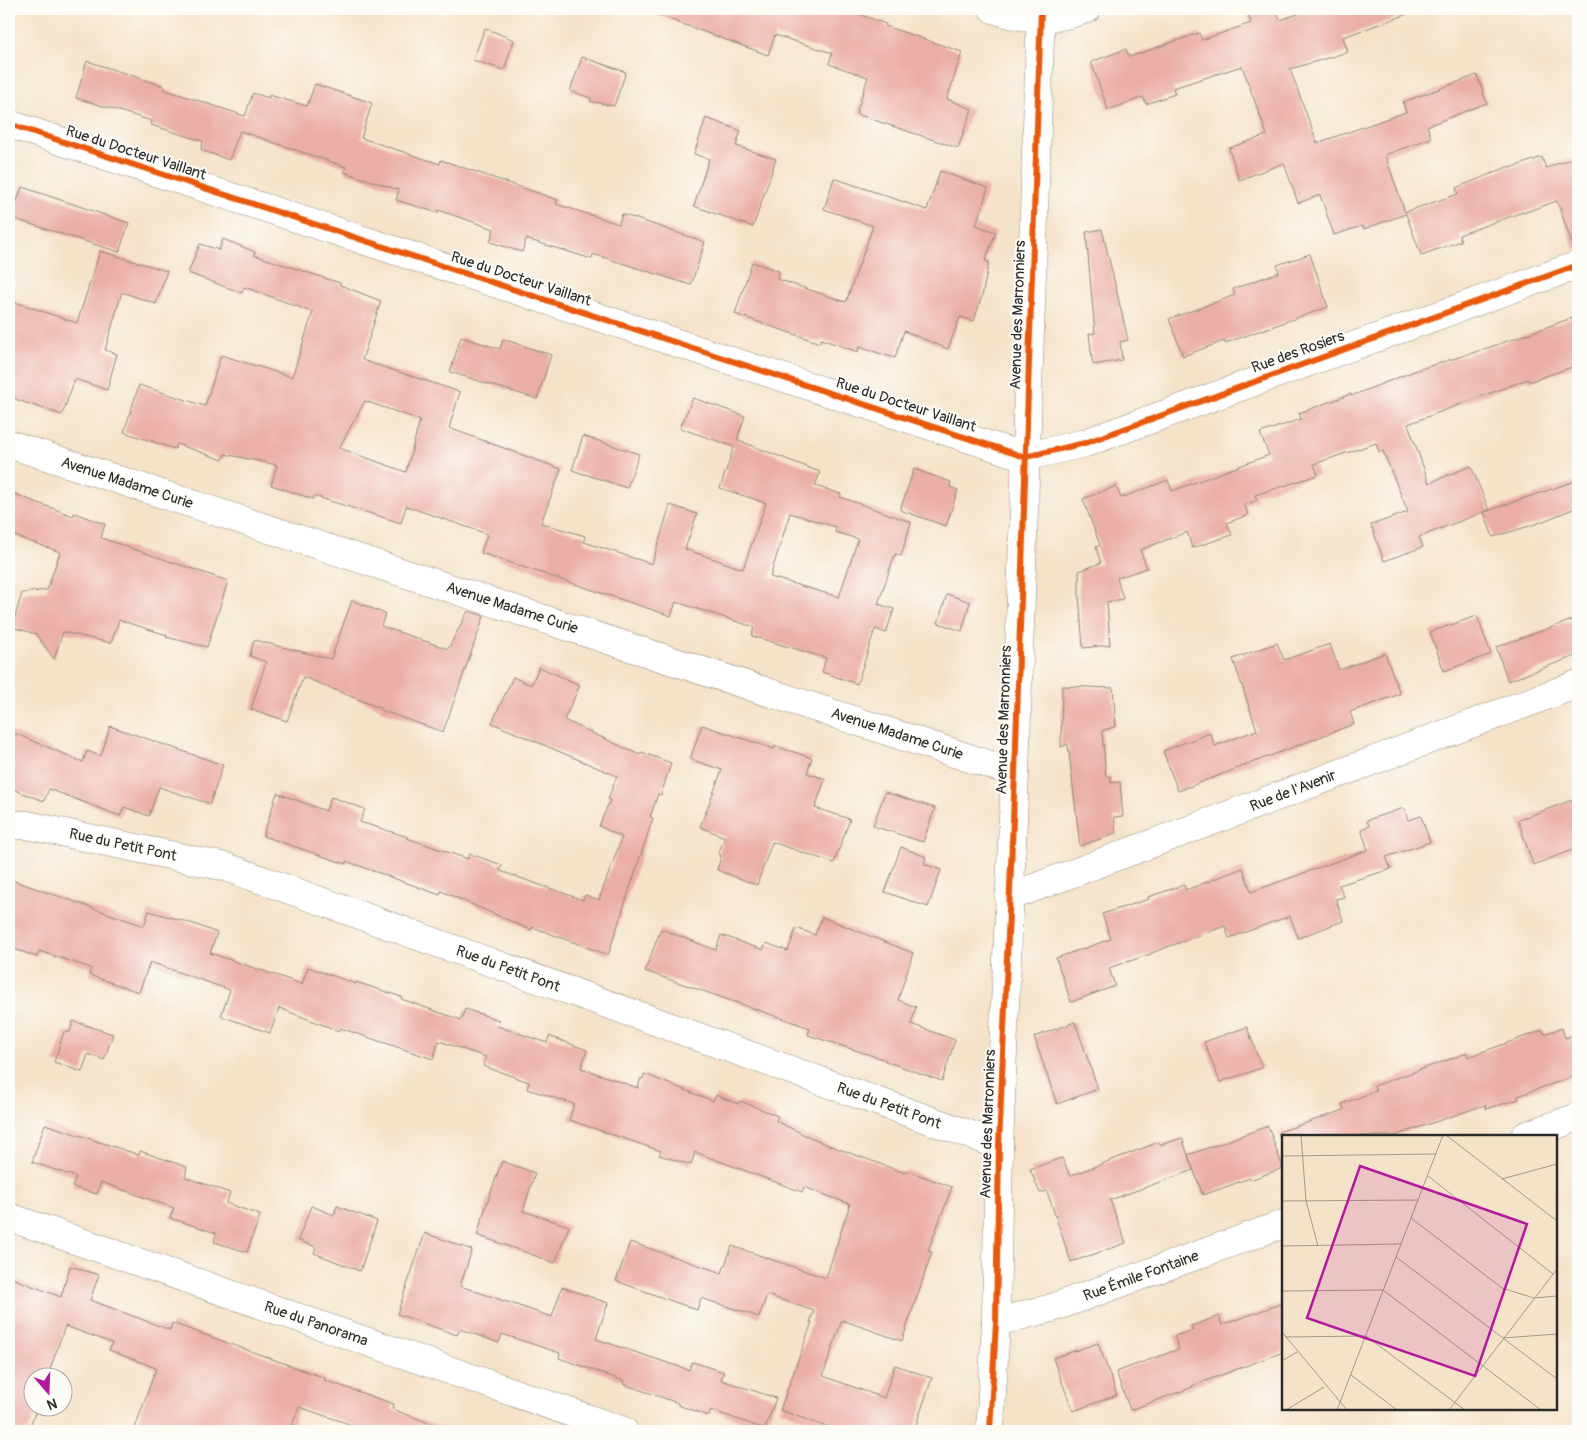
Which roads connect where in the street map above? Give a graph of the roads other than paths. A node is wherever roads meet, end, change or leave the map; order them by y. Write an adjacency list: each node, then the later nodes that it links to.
1 (993, 9): 3 (street)
2 (1087, 9): 3 (street)
3 (1041, 14): 7 (street, Avenue des Marronniers)
4 (9, 124): 7 (street, Rue du Docteur Vaillant)
5 (1578, 265): 7 (street, Rue des Rosiers)
6 (9, 444): 9 (street, Avenue Madame Curie)
7 (1025, 457): 9 (street, Avenue des Marronniers)
8 (1578, 684): 11 (street, Rue de l'Avenir)
9 (1014, 772): 11 (street, Avenue des Marronniers)
10 (9, 825): 14 (street, Rue du Petit Pont)
11 (1009, 897): 14 (street, Avenue des Marronniers)
12 (1578, 1117): 13 (street)
13 (1528, 1135)
14 (999, 1145): 17 (street, Avenue des Marronniers)
15 (9, 1217): 18 (street, Rue du Panorama)
16 (1282, 1224): 17 (street, Rue Émile Fontaine)
17 (996, 1322): 19 (street, Avenue des Marronniers)
18 (624, 1431)
19 (990, 1431)

